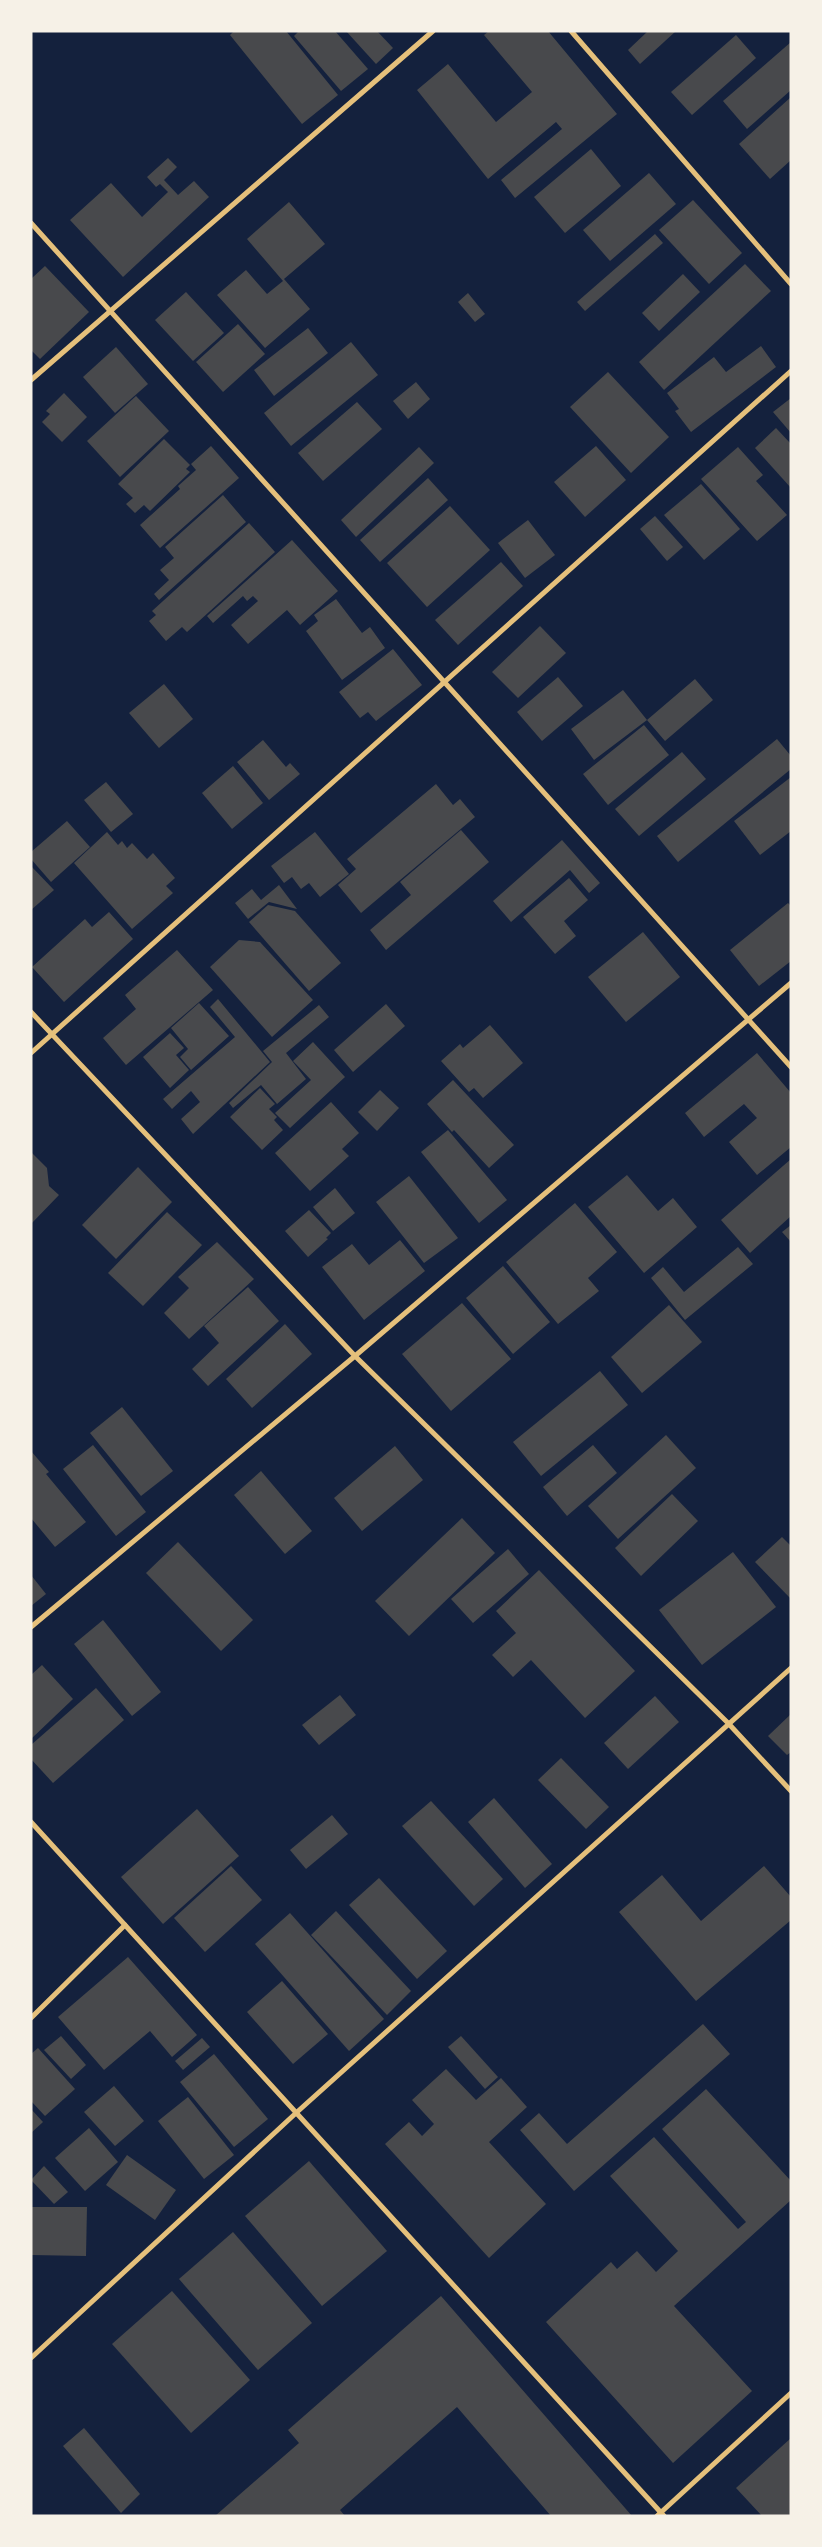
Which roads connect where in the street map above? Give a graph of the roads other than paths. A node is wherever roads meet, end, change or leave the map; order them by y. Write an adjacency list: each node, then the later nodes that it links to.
1 (433, 31): 5 (street)
2 (571, 31): 4 (street)
3 (31, 223): 5 (street)
4 (791, 284)
5 (111, 311): 7 (street); 8 (street)
6 (791, 371): 8 (street)
7 (31, 380)
8 (444, 680): 11 (street); 12 (street)
9 (791, 983): 11 (street)
10 (31, 1012): 12 (street)
11 (747, 1019): 14 (street); 15 (street)
12 (52, 1035): 13 (street); 15 (street)
13 (31, 1053)
14 (791, 1067)
15 (354, 1356): 16 (street); 18 (street)
16 (31, 1627)
17 (791, 1668): 18 (street)
18 (728, 1723): 19 (street); 23 (street)
19 (791, 1791)
20 (31, 1822): 21 (street)
21 (125, 1925): 22 (street); 23 (street)
22 (31, 2018)
23 (296, 2113): 24 (street); 26 (street)
24 (31, 2358)
25 (791, 2392): 26 (street)
26 (660, 2515)

